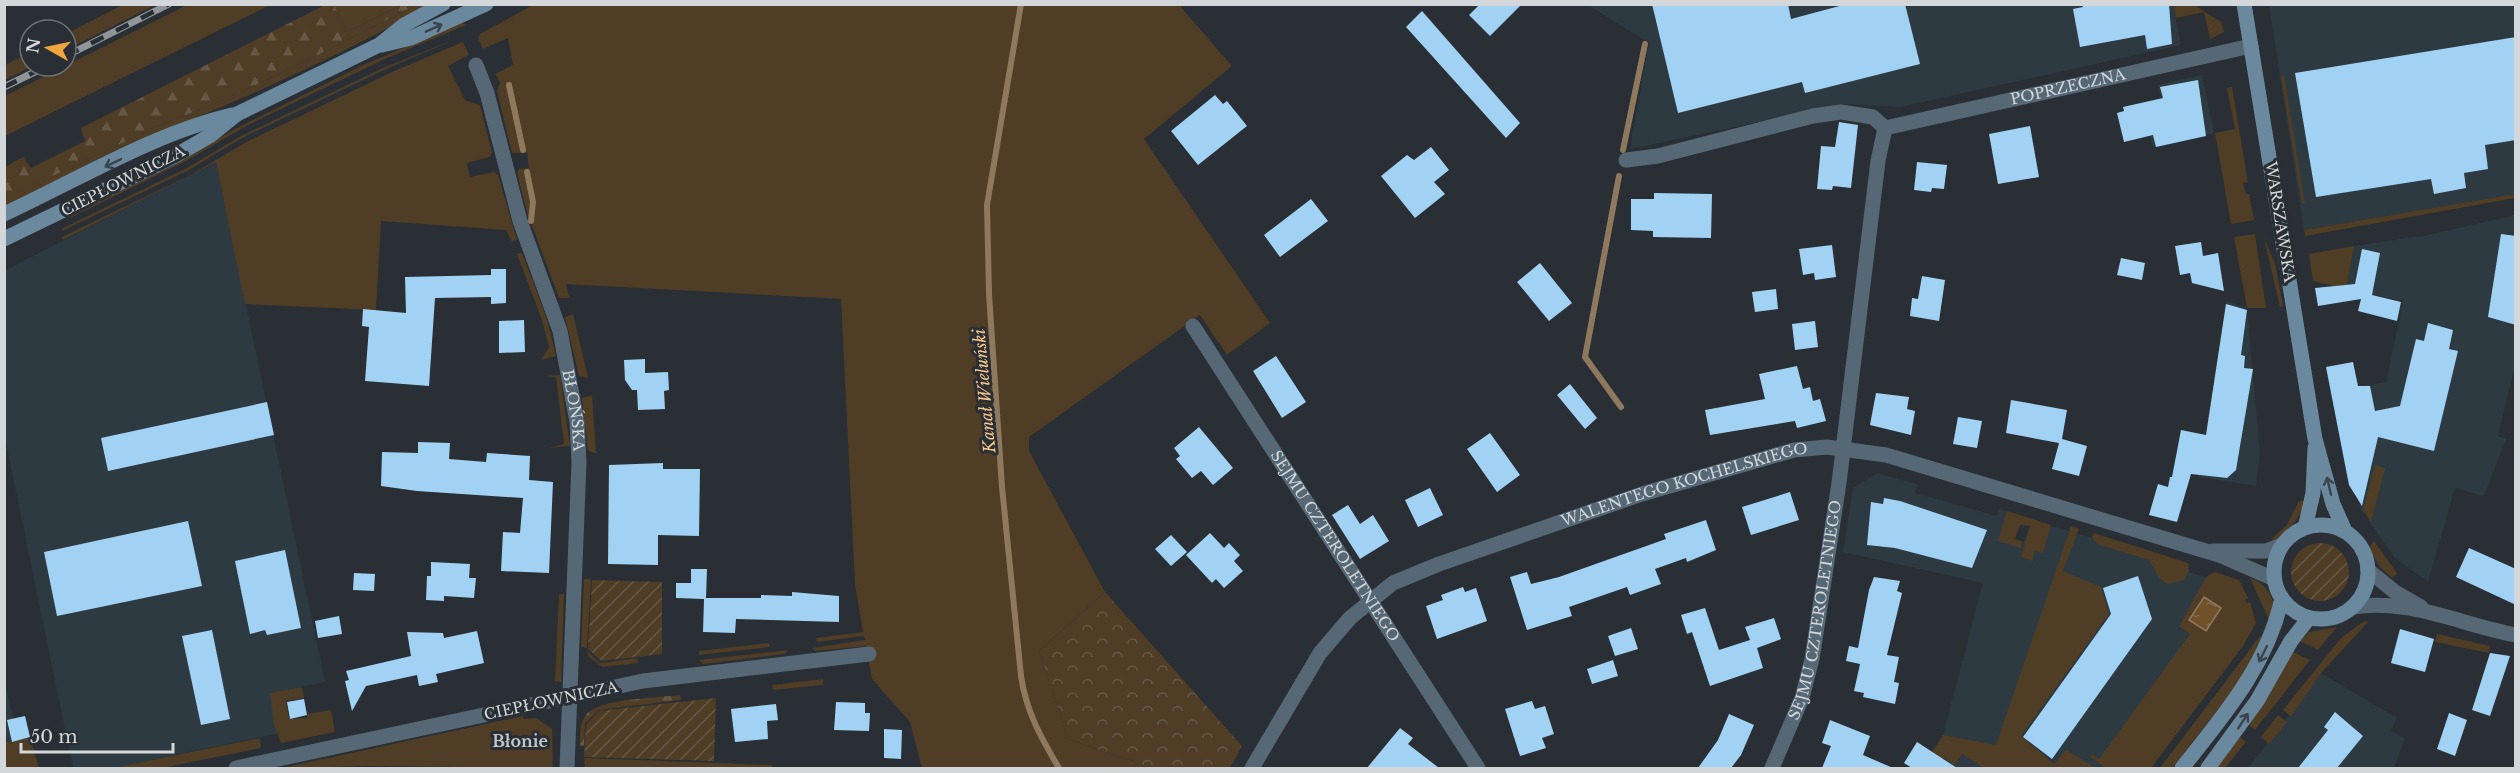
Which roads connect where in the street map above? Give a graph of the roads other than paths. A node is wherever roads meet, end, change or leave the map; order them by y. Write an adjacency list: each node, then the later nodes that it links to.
1 (443, 4): 4 (street, CIEPŁOWNICZA)
2 (486, 4): 4 (street, CIEPŁOWNICZA, one-way to 2)
3 (2244, 4): 5 (street, WARSZAWSKA)
4 (379, 45): 7 (street, CIEPŁOWNICZA)
5 (2251, 46): 8 (street, POPRZECZNA); 13 (street, WARSZAWSKA)
6 (476, 65): 28 (street, BŁOŃSKA)
7 (237, 114): 10 (street, CIEPŁOWNICZA, one-way to 10); 11 (street, CIEPŁOWNICZA)
8 (1885, 128): 9 (street); 14 (street)
9 (1626, 160)
10 (4, 214)
11 (4, 239)
12 (1193, 326): 22 (street, SEJMU CZTEROLETNIEGO)
13 (2315, 439): 15 (street, WARSZAWSKA); 16 (street, WARSZAWSKA, one-way to 13)
14 (1842, 447): 18 (street, WALENTEGO KOCHELSKIEGO); 22 (street, WALENTEGO KOCHELSKIEGO); 33 (street, SEJMU CZTEROLETNIEGO)
15 (2305, 528): 16 (street); 17 (street)
16 (2345, 531): 19 (street)
17 (2282, 545): 18 (street, WALENTEGO KOCHELSKIEGO); 20 (street)
18 (2207, 551): 20 (street, WALENTEGO KOCHELSKIEGO)
19 (2368, 570): 23 (street); 24 (street)
20 (2274, 579): 21 (street)
21 (2282, 598): 25 (street); 34 (street, one-way to 34)
22 (1369, 601): 31 (street, WALENTEGO KOCHELSKIEGO); 32 (street, SEJMU CZTEROLETNIEGO)
23 (2353, 606): 24 (street); 25 (street)
24 (2426, 610): 26 (street)
25 (2309, 618): 35 (street, one-way to 25)
26 (2516, 634)
27 (869, 654): 28 (street, CIEPŁOWNICZA)
28 (569, 697): 29 (street, CIEPŁOWNICZA); 30 (street, BŁOŃSKA)
29 (236, 768)
30 (567, 768)
31 (1252, 768)
32 (1478, 768)
33 (1772, 768)
34 (2182, 768)
35 (2208, 768)

